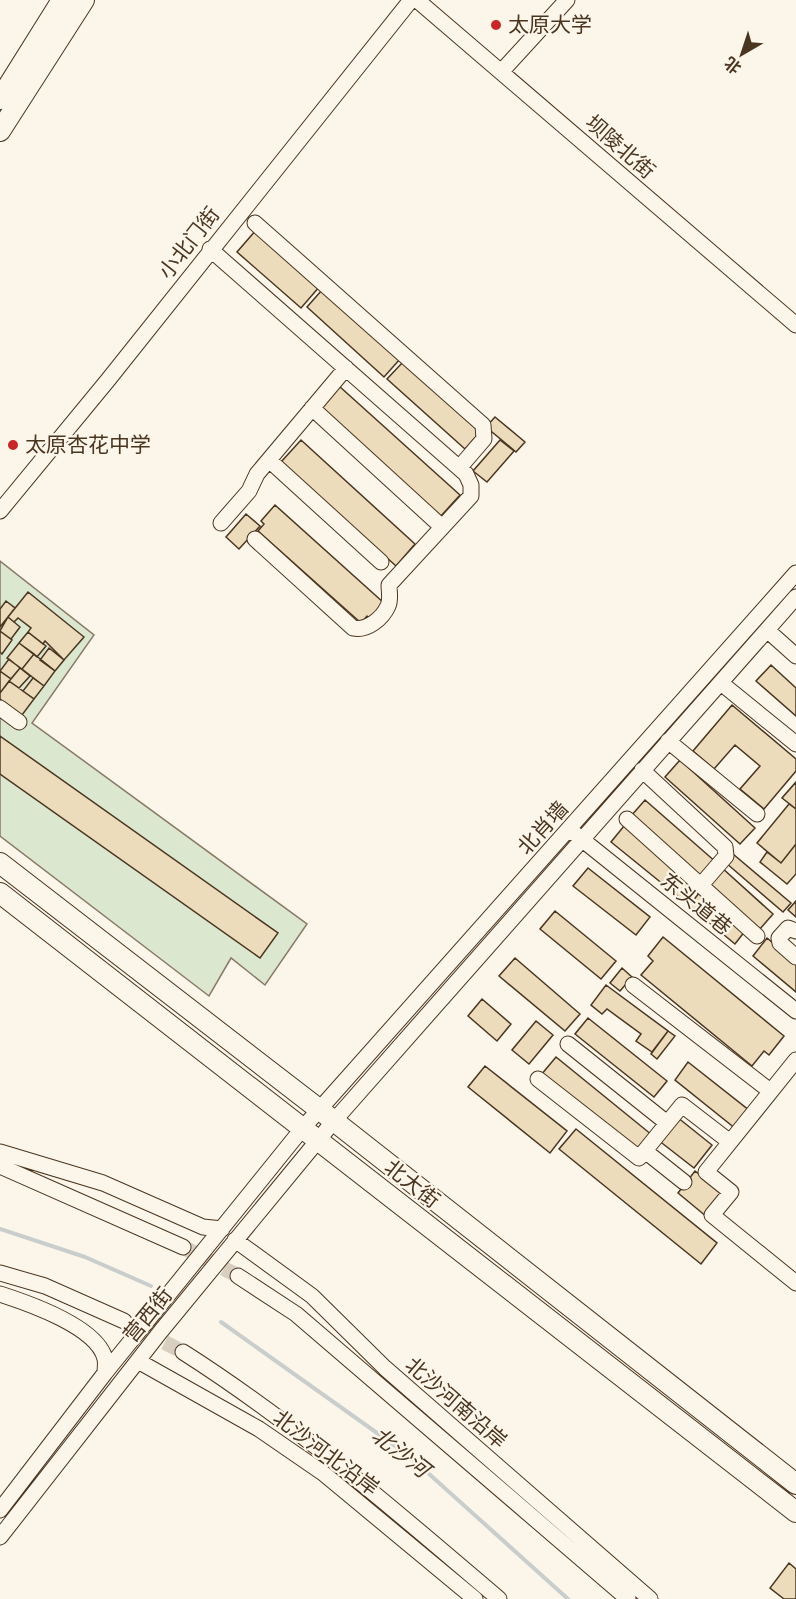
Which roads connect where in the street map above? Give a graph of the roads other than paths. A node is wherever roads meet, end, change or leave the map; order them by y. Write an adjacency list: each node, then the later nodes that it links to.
1 (62, 0): 7 (main road)
2 (84, 0): 8 (main road)
3 (411, 0): 10 (street, 小北门街)
4 (417, 0): 6 (street, 坝陵北街)
5 (567, 0): 6 (street)
6 (501, 72): 11 (street, 坝陵北街)
7 (0, 99)
8 (0, 131)
9 (255, 223): 15 (street)
10 (210, 249): 12 (street); 16 (street, 小北门街)
11 (796, 325)
12 (346, 368): 13 (street); 15 (street)
13 (312, 408): 14 (street); 18 (street)
14 (268, 460): 17 (street); 20 (street)
15 (459, 468): 18 (street)
16 (0, 512)
17 (221, 523)
18 (442, 527): 19 (street)
19 (255, 539)
20 (381, 562)
21 (796, 573): 34 (street, 北肖墙)
22 (796, 597): 23 (street)
23 (767, 630): 24 (street); 25 (street)
24 (796, 656)
25 (723, 681): 28 (street); 29 (street); 30 (street)
26 (0, 708): 27 (street)
27 (19, 722)
28 (796, 734)
29 (668, 741): 31 (street); 32 (street)
30 (796, 744)
31 (642, 770): 34 (street); 36 (street)
32 (757, 814)
33 (627, 819): 36 (street)
34 (575, 834): 42 (street, 东头道巷); 47 (street, 北肖墙)
35 (0, 863): 47 (main road)
36 (701, 885): 39 (street)
37 (0, 893): 49 (main road, 北大街)
38 (796, 931): 40 (street)
39 (757, 936)
40 (796, 957)
41 (633, 985): 46 (street)
42 (796, 1011)
43 (568, 1044): 48 (street)
44 (796, 1060): 46 (street)
45 (538, 1079): 51 (street)
46 (770, 1092): 50 (street)
47 (326, 1116): 49 (street, 营西街); 66 (main road)
48 (667, 1123): 50 (street); 51 (street)
49 (310, 1135): 55 (street, 营西街); 56 (street, 营西街); 68 (main road, 北大街)
50 (730, 1143): 60 (street)
51 (645, 1151): 54 (street)
52 (0, 1152): 55 (street)
53 (0, 1166): 57 (street)
54 (684, 1182)
55 (222, 1229): 65 (street, 营西街)
56 (235, 1240): 64 (street, 营西街); 69 (street, 北沙河南沿岸)
57 (183, 1247)
58 (0, 1273): 62 (street)
59 (238, 1276): 71 (street, 北沙河南沿岸)
60 (796, 1283)
61 (0, 1294): 65 (street)
62 (124, 1321)
63 (183, 1352): 73 (street, 北沙河北沿岸)
64 (138, 1361): 70 (street, 营西街); 72 (street, 北沙河北沿岸)
65 (105, 1373): 67 (street, 营西街)
66 (796, 1484)
67 (0, 1509)
68 (796, 1512)
69 (565, 1526): 71 (street); 76 (street, 北沙河南沿岸)
70 (0, 1538)
71 (605, 1580): 74 (street, 北沙河南沿岸); 75 (street)
72 (475, 1599)
73 (499, 1599)
74 (628, 1599)
75 (640, 1599)
76 (650, 1599)

